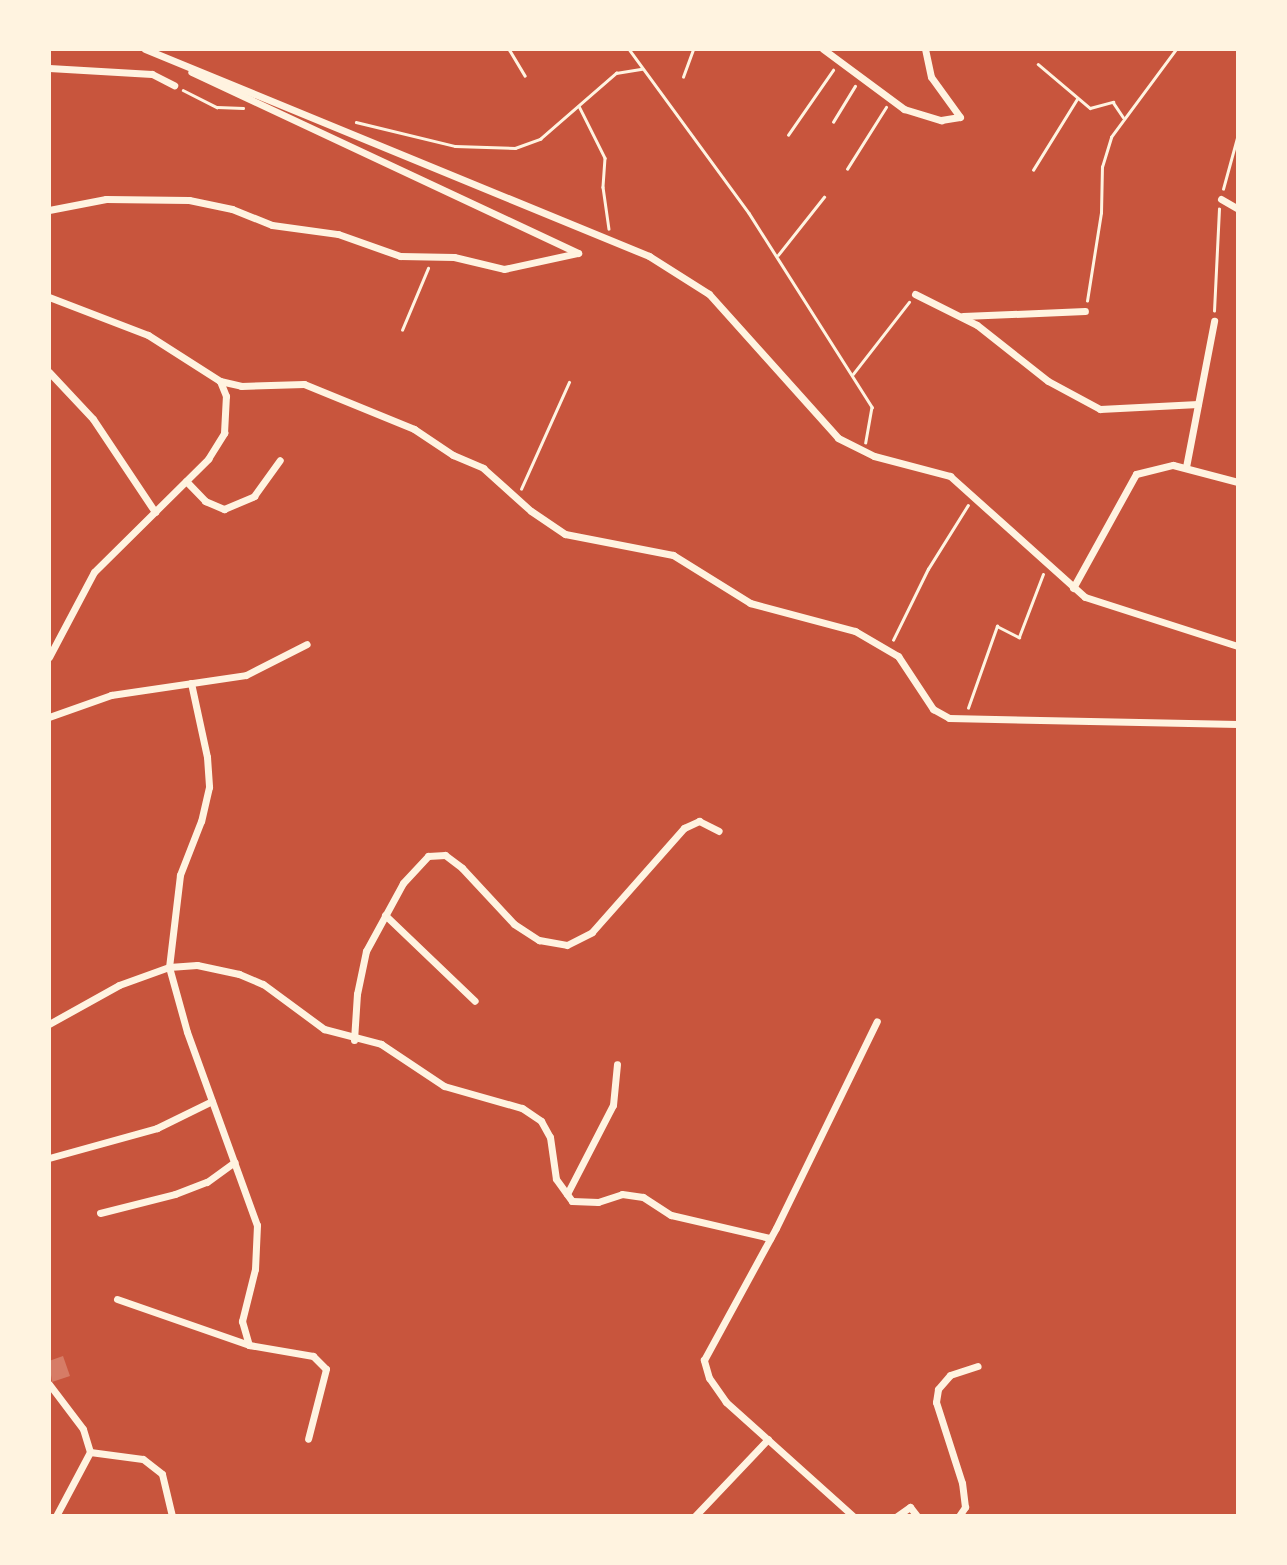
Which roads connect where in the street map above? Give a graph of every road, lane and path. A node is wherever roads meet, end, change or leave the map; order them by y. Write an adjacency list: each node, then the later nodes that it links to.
1 (143, 49): 30 (street); 32 (street)
2 (509, 49): 12 (path)
3 (629, 49): 11 (path)
4 (693, 49): 13 (path)
5 (823, 49): 8 (street)
6 (925, 49): 17 (street)
7 (1176, 49): 19 (path)
8 (839, 61): 14 (street); 23 (path)
9 (1038, 64): 16 (path)
10 (49, 68): 15 (street)
11 (642, 69): 18 (path); 31 (path)
12 (525, 76)
13 (683, 77)
14 (860, 78): 17 (street); 20 (path)
15 (174, 85)
16 (1077, 99): 19 (path); 25 (path)
17 (890, 101): 24 (path)
18 (579, 105): 21 (path); 30 (path)
19 (1123, 117): 35 (path)
20 (833, 122)
21 (551, 130)
22 (1238, 134): 27 (path)
23 (788, 135)
24 (847, 169)
25 (1033, 170)
26 (824, 197): 31 (path)
27 (1221, 199): 28 (street); 37 (path)
28 (1238, 209)
29 (49, 210): 32 (street)
30 (611, 239): 44 (street)
31 (778, 256): 40 (path)
32 (431, 258): 38 (path)
33 (915, 294): 36 (street); 40 (path)
34 (49, 297): 41 (street)
35 (1085, 311): 36 (street)
36 (959, 316): 43 (street)
37 (1214, 321): 43 (street)
38 (402, 330)
39 (49, 372): 51 (street)
40 (852, 375): 44 (path)
41 (220, 381): 47 (street); 49 (street)
42 (569, 382): 49 (path)
43 (1198, 404): 46 (street)
44 (865, 453): 50 (street)
45 (280, 460): 47 (street)
46 (1186, 467): 48 (street); 53 (street)
47 (186, 481): 51 (street)
48 (1238, 482)
49 (517, 498): 56 (street)
50 (973, 498): 52 (street); 56 (path)
51 (155, 512): 57 (street)
52 (1047, 564): 53 (street); 60 (path)
53 (1073, 588): 55 (street)
54 (307, 644): 58 (street)
55 (1238, 646)
56 (888, 649): 60 (street)
57 (49, 657)
58 (191, 683): 59 (street); 64 (street)
59 (49, 717)
60 (965, 719): 61 (street)
61 (1238, 724)
62 (719, 831): 63 (street)
63 (386, 915): 65 (street); 68 (street)
64 (169, 967): 67 (street); 68 (street); 70 (street)
65 (475, 1001)
66 (877, 1021): 75 (street)
67 (49, 1024)
68 (354, 1040): 73 (street)
69 (617, 1063): 73 (street)
70 (212, 1101): 71 (street); 72 (street)
71 (49, 1158)
72 (234, 1163): 74 (street); 77 (street)
73 (567, 1194): 75 (street)
74 (100, 1213)
75 (770, 1238): 81 (street)
76 (117, 1300): 77 (street)
77 (249, 1345): 80 (street)
78 (978, 1366): 89 (street)
79 (49, 1384): 82 (street)
80 (307, 1439)
81 (768, 1440): 85 (street); 86 (street)
82 (90, 1452): 83 (street); 84 (street)
83 (57, 1516)
84 (172, 1516)
85 (695, 1516)
86 (853, 1516)
87 (897, 1516): 88 (street)
88 (917, 1516)
89 (959, 1516)

